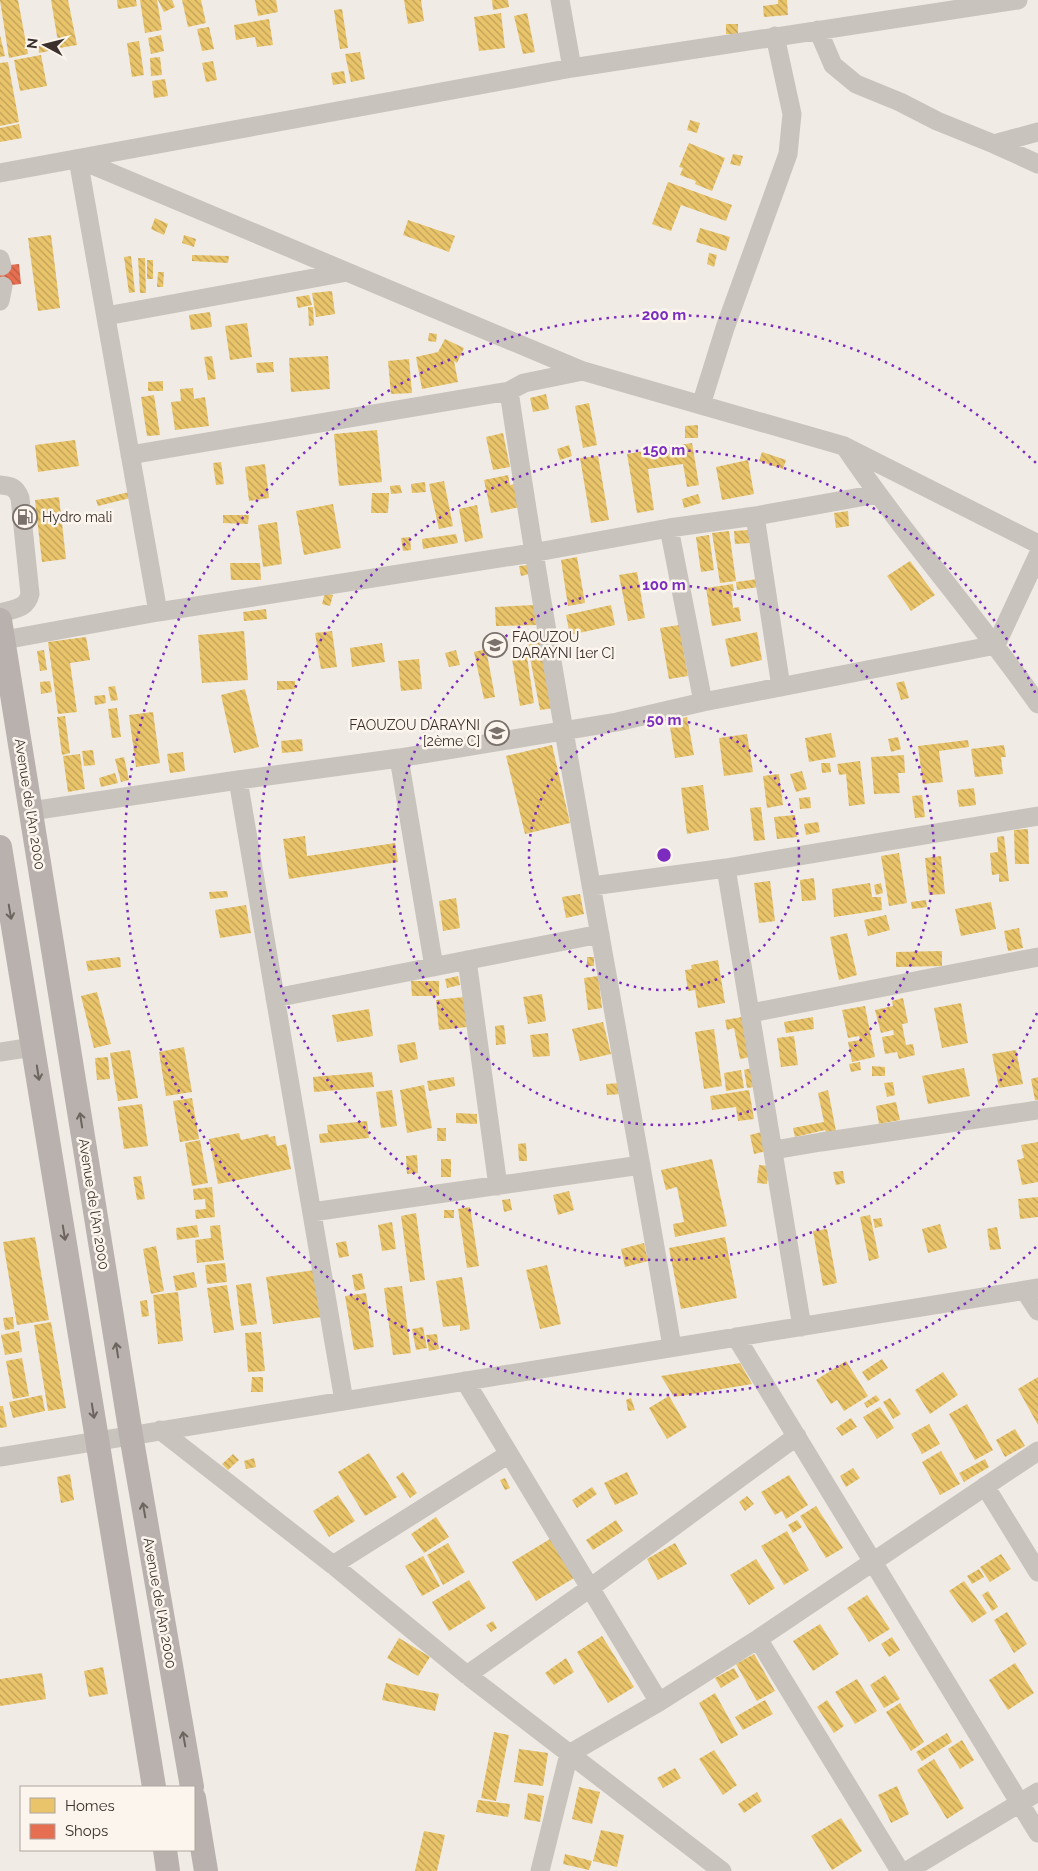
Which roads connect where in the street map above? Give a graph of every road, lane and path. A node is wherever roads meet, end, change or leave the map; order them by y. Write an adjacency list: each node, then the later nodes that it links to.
1 (560, 0): 5 (street)
2 (1018, 0): 3 (street)
3 (818, 30): 4 (street); 7 (street)
4 (775, 36): 5 (street); 15 (street)
5 (572, 68): 8 (street)
6 (1038, 132): 7 (street)
7 (994, 144): 9 (street)
8 (78, 159): 10 (street); 11 (street); 12 (street)
9 (1038, 164)
10 (0, 173)
11 (347, 272): 12 (street); 13 (street)
12 (106, 316): 17 (street)
13 (583, 371): 14 (street); 15 (street)
14 (509, 391): 17 (street); 23 (street)
15 (701, 405): 16 (street)
16 (844, 446): 19 (street); 22 (street)
17 (130, 455): 25 (street)
18 (0, 485): 26 (street)
19 (877, 494): 20 (street); 28 (street)
20 (755, 516): 21 (street); 29 (street)
21 (669, 528): 23 (street); 30 (street)
22 (1038, 544)
23 (532, 553): 25 (street); 32 (street)
24 (1038, 555): 28 (street)
25 (158, 612): 27 (street)
26 (0, 613)
27 (2, 630): 35 (main road, Avenue de l'An 2000)
28 (996, 645): 29 (street); 31 (street)
29 (781, 687): 30 (street)
30 (703, 702): 32 (street)
31 (1038, 704)
32 (564, 730): 33 (street); 39 (street)
33 (398, 758): 34 (street); 43 (street)
34 (238, 780): 35 (street); 44 (street)
35 (31, 810): 61 (main road, Avenue de l'An 2000, one-way to 35)
36 (1038, 816): 38 (street)
37 (1, 862): 46 (main road, one-way to 46)
38 (726, 868): 39 (street); 45 (street)
39 (592, 886): 40 (street)
40 (600, 934): 42 (street); 50 (street)
41 (1038, 958): 45 (street)
42 (467, 960): 43 (street); 51 (street)
43 (434, 967): 44 (street)
44 (275, 998): 52 (street)
45 (751, 1013): 49 (street)
46 (34, 1047): 47 (street); 63 (main road, one-way to 63)
47 (0, 1052)
48 (1038, 1110): 49 (street)
49 (774, 1150): 55 (street)
50 (641, 1165): 51 (street); 57 (street)
51 (498, 1186): 52 (street)
52 (312, 1212): 59 (street)
53 (1031, 1290): 54 (street); 55 (street)
54 (1038, 1311)
55 (802, 1326): 56 (street)
56 (736, 1337): 57 (street); 62 (street)
57 (672, 1347): 58 (street)
58 (465, 1381): 59 (street); 65 (street)
59 (344, 1400): 60 (street)
60 (160, 1430): 61 (street); 69 (street)
61 (131, 1435): 63 (street); 77 (main road, Avenue de l'An 2000, one-way to 61)
62 (797, 1436): 68 (street); 71 (street)
63 (98, 1440): 66 (street); 76 (main road)
64 (1038, 1451): 67 (street)
65 (509, 1454): 69 (street); 71 (street)
66 (0, 1457)
67 (985, 1486): 68 (street); 70 (street)
68 (873, 1561): 72 (street); 79 (street)
69 (333, 1565): 73 (street)
70 (1038, 1572)
71 (590, 1588): 73 (street); 74 (street)
72 (758, 1639): 74 (street); 87 (street)
73 (467, 1675): 75 (street)
74 (659, 1702): 75 (street)
75 (570, 1754): 85 (street); 86 (street)
76 (154, 1786)
77 (192, 1786)
78 (1038, 1792): 79 (street)
79 (1020, 1803): 81 (street); 88 (street)
80 (195, 1804): 84 (main road)
81 (1038, 1833)
82 (165, 1851): 83 (main road)
83 (168, 1871)
84 (206, 1871)
85 (540, 1871)
86 (722, 1871)
87 (900, 1871)
88 (906, 1871)

